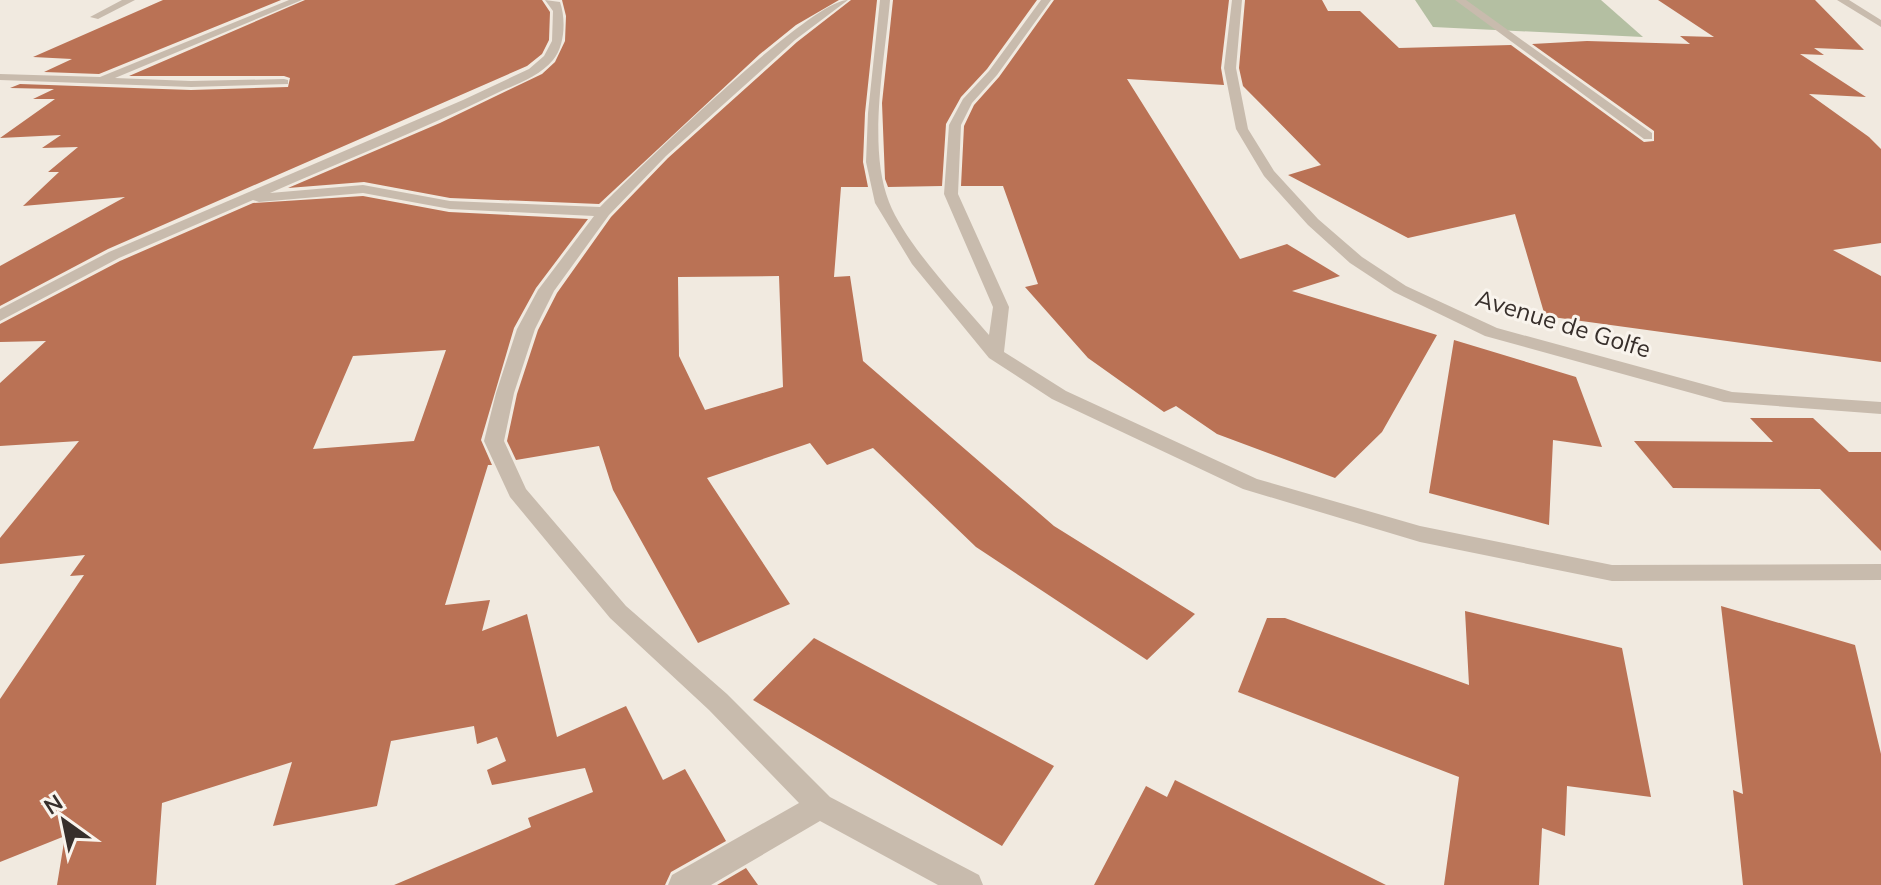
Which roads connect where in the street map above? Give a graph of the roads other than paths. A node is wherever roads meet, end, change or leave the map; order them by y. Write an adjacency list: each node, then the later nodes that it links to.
1 (130, 0): 10 (street)
2 (297, 0): 13 (street)
3 (550, 0): 16 (street)
4 (843, 0): 17 (street)
5 (885, 0): 19 (street)
6 (1046, 0): 19 (street)
7 (1237, 0): 20 (street, Avenue de Golfe)
8 (1460, 0): 15 (street)
9 (1842, 0): 11 (street)
10 (95, 17)
11 (1881, 24)
12 (0, 77): 13 (street)
13 (97, 81): 14 (street)
14 (284, 82)
15 (1648, 136)
16 (239, 199): 17 (street); 18 (street)
17 (604, 212): 22 (street)
18 (0, 316)
19 (995, 354): 21 (street)
20 (1881, 408)
21 (1881, 572)
22 (820, 806): 23 (street); 24 (street)
23 (683, 885)
24 (968, 885)

